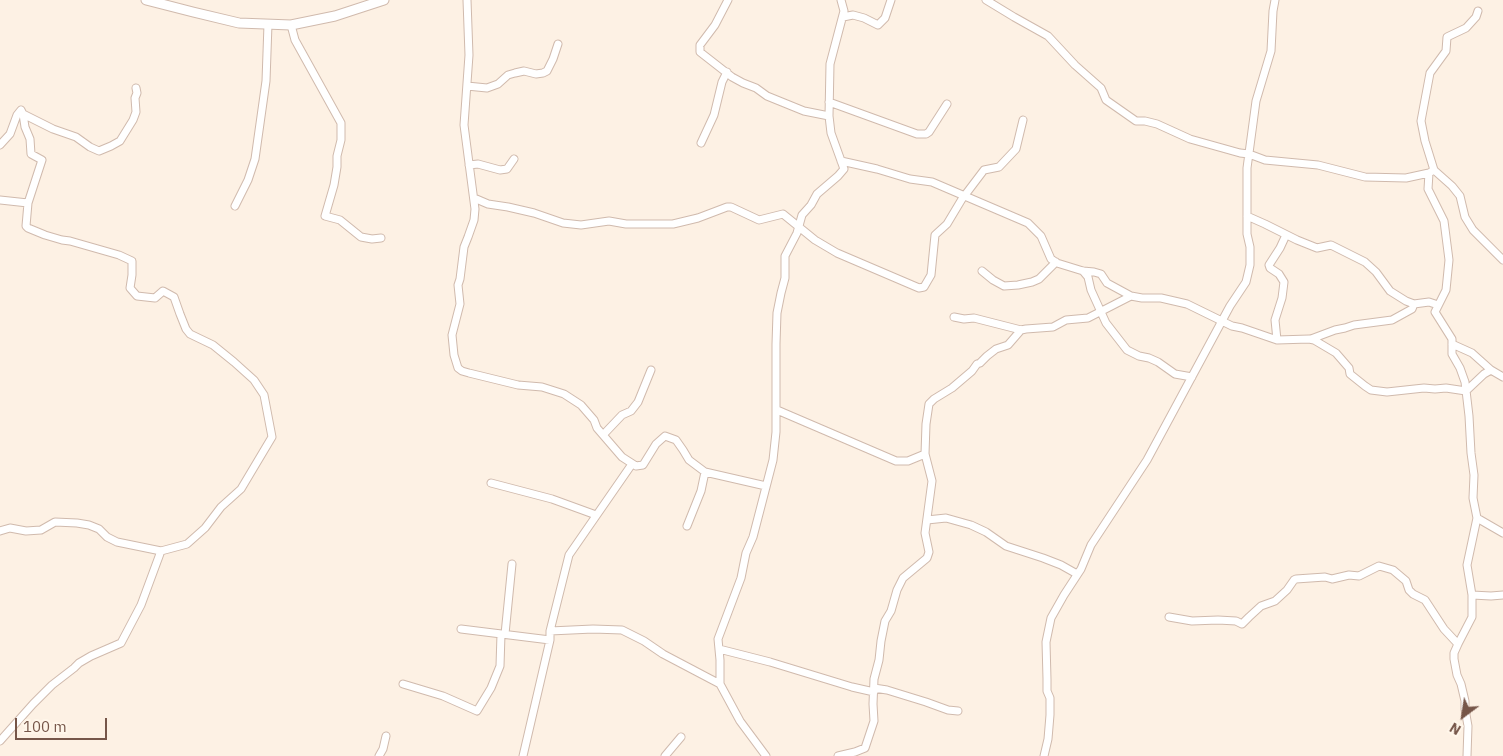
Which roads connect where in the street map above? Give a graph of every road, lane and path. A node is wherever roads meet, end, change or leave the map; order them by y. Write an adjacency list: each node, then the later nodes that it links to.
1 (146, 0): 11 (street)
2 (384, 0): 12 (street)
3 (467, 0): 15 (street)
4 (728, 0): 14 (street)
5 (842, 0): 10 (street)
6 (891, 0): 10 (street)
7 (986, 0): 24 (street)
8 (1275, 0): 24 (street)
9 (1478, 11): 28 (street)
10 (842, 17): 17 (street)
11 (268, 24): 12 (street); 35 (street)
12 (291, 25): 39 (street)
13 (558, 44): 15 (street)
14 (727, 72): 20 (street); 22 (street)
15 (467, 86): 27 (street)
16 (136, 88): 19 (street)
17 (829, 102): 18 (street); 20 (street)
18 (947, 104)
19 (23, 114): 23 (street); 34 (street)
20 (829, 116): 26 (street)
21 (1023, 120): 31 (street)
22 (701, 143)
23 (0, 145)
24 (1249, 154): 29 (street); 36 (street)
25 (514, 159): 27 (street)
26 (841, 161): 31 (street); 37 (street)
27 (469, 165): 32 (street)
28 (1431, 172): 29 (street); 30 (street); 40 (street)
29 (1420, 174): 30 (street)
30 (1428, 184): 46 (street)
31 (963, 196): 37 (street); 41 (street)
32 (474, 198): 37 (street); 60 (street)
33 (0, 200): 34 (street)
34 (28, 203): 72 (street)
35 (235, 206)
36 (1247, 216): 38 (street); 49 (street)
37 (799, 226): 59 (street)
38 (1286, 235): 45 (street); 52 (street)
39 (381, 238)
40 (1503, 260)
41 (1056, 262): 42 (street); 43 (street)
42 (982, 271)
43 (1083, 271): 44 (street); 47 (street)
44 (1131, 296): 47 (street); 49 (street)
45 (1414, 304): 46 (street); 51 (street)
46 (1438, 305): 53 (street)
47 (1101, 312): 50 (street); 56 (street)
48 (954, 317): 50 (street)
49 (1223, 322): 52 (street); 56 (street)
50 (1021, 330): 61 (street)
51 (1311, 339): 52 (street); 58 (street)
52 (1277, 340)
53 (1452, 344): 55 (street); 58 (street)
54 (651, 370): 60 (street)
55 (1491, 370): 57 (street); 58 (street)
56 (1192, 377): 74 (street)
57 (1503, 378)
58 (1466, 391): 67 (street)
59 (777, 410): 61 (street); 65 (street)
60 (603, 435): 62 (street)
61 (925, 454): 68 (street)
62 (632, 464): 63 (street); 66 (street)
63 (705, 472): 65 (street); 69 (street)
64 (491, 483): 66 (street)
65 (766, 486): 83 (street)
66 (596, 516): 79 (street)
67 (1476, 518): 71 (street); 75 (street)
68 (927, 520): 74 (street); 86 (street)
69 (687, 526)
70 (0, 532): 72 (street)
71 (1503, 533)
72 (161, 551): 90 (street)
73 (512, 564): 80 (street)
74 (1077, 574): 96 (street)
75 (1472, 595): 76 (street); 82 (street)
76 (1503, 595)
77 (1169, 617): 82 (street)
78 (461, 629): 80 (street)
79 (550, 631): 81 (street); 85 (street)
80 (503, 634): 81 (street); 84 (street)
81 (550, 640): 92 (street)
82 (1458, 644): 97 (street)
83 (719, 649): 85 (street); 86 (street)
84 (404, 684)
85 (720, 684): 94 (street)
86 (874, 690): 87 (street); 95 (street)
87 (958, 711)
88 (386, 736): 91 (street)
89 (681, 737): 93 (street)
90 (0, 741)
91 (379, 756)
92 (523, 756)
93 (665, 756)
94 (766, 756)
95 (838, 756)
96 (1044, 756)
97 (1468, 756)

